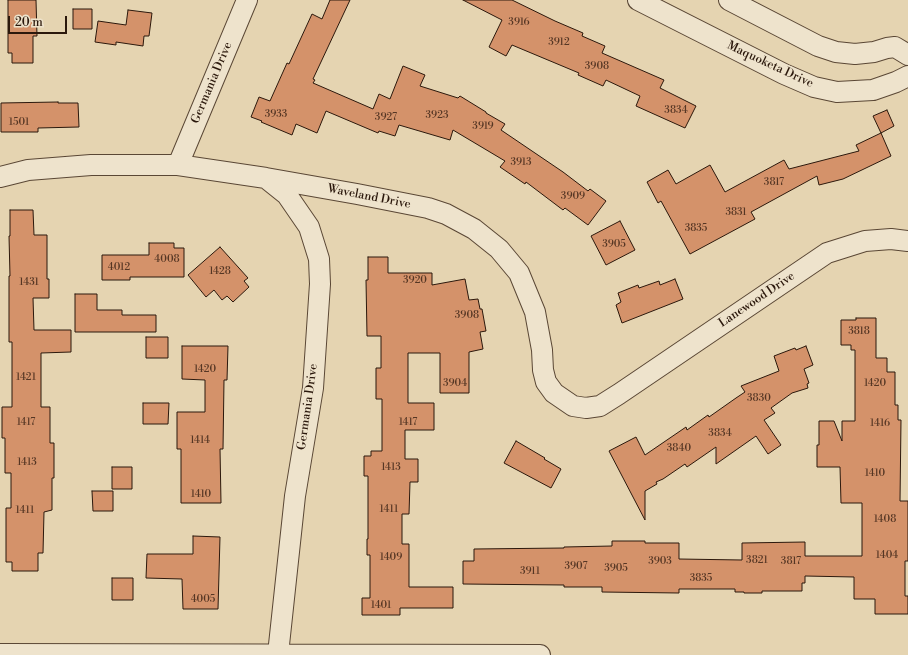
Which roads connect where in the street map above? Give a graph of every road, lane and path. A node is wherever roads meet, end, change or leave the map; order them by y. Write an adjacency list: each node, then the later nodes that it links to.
1 (247, 0): 6 (street, Germania Drive)
2 (638, 0): 5 (street, Maquoketa Drive)
3 (729, 0): 4 (street)
4 (908, 55)
5 (908, 76)
6 (178, 165): 7 (street, Waveland Drive); 8 (street, Waveland Drive)
7 (0, 177)
8 (266, 178): 10 (street, Waveland Drive); 12 (street, Germania Drive)
9 (908, 242): 10 (street, Lanewood Drive)
10 (619, 394)
11 (0, 654): 12 (street)
12 (288, 655): 13 (street)
13 (540, 655)

